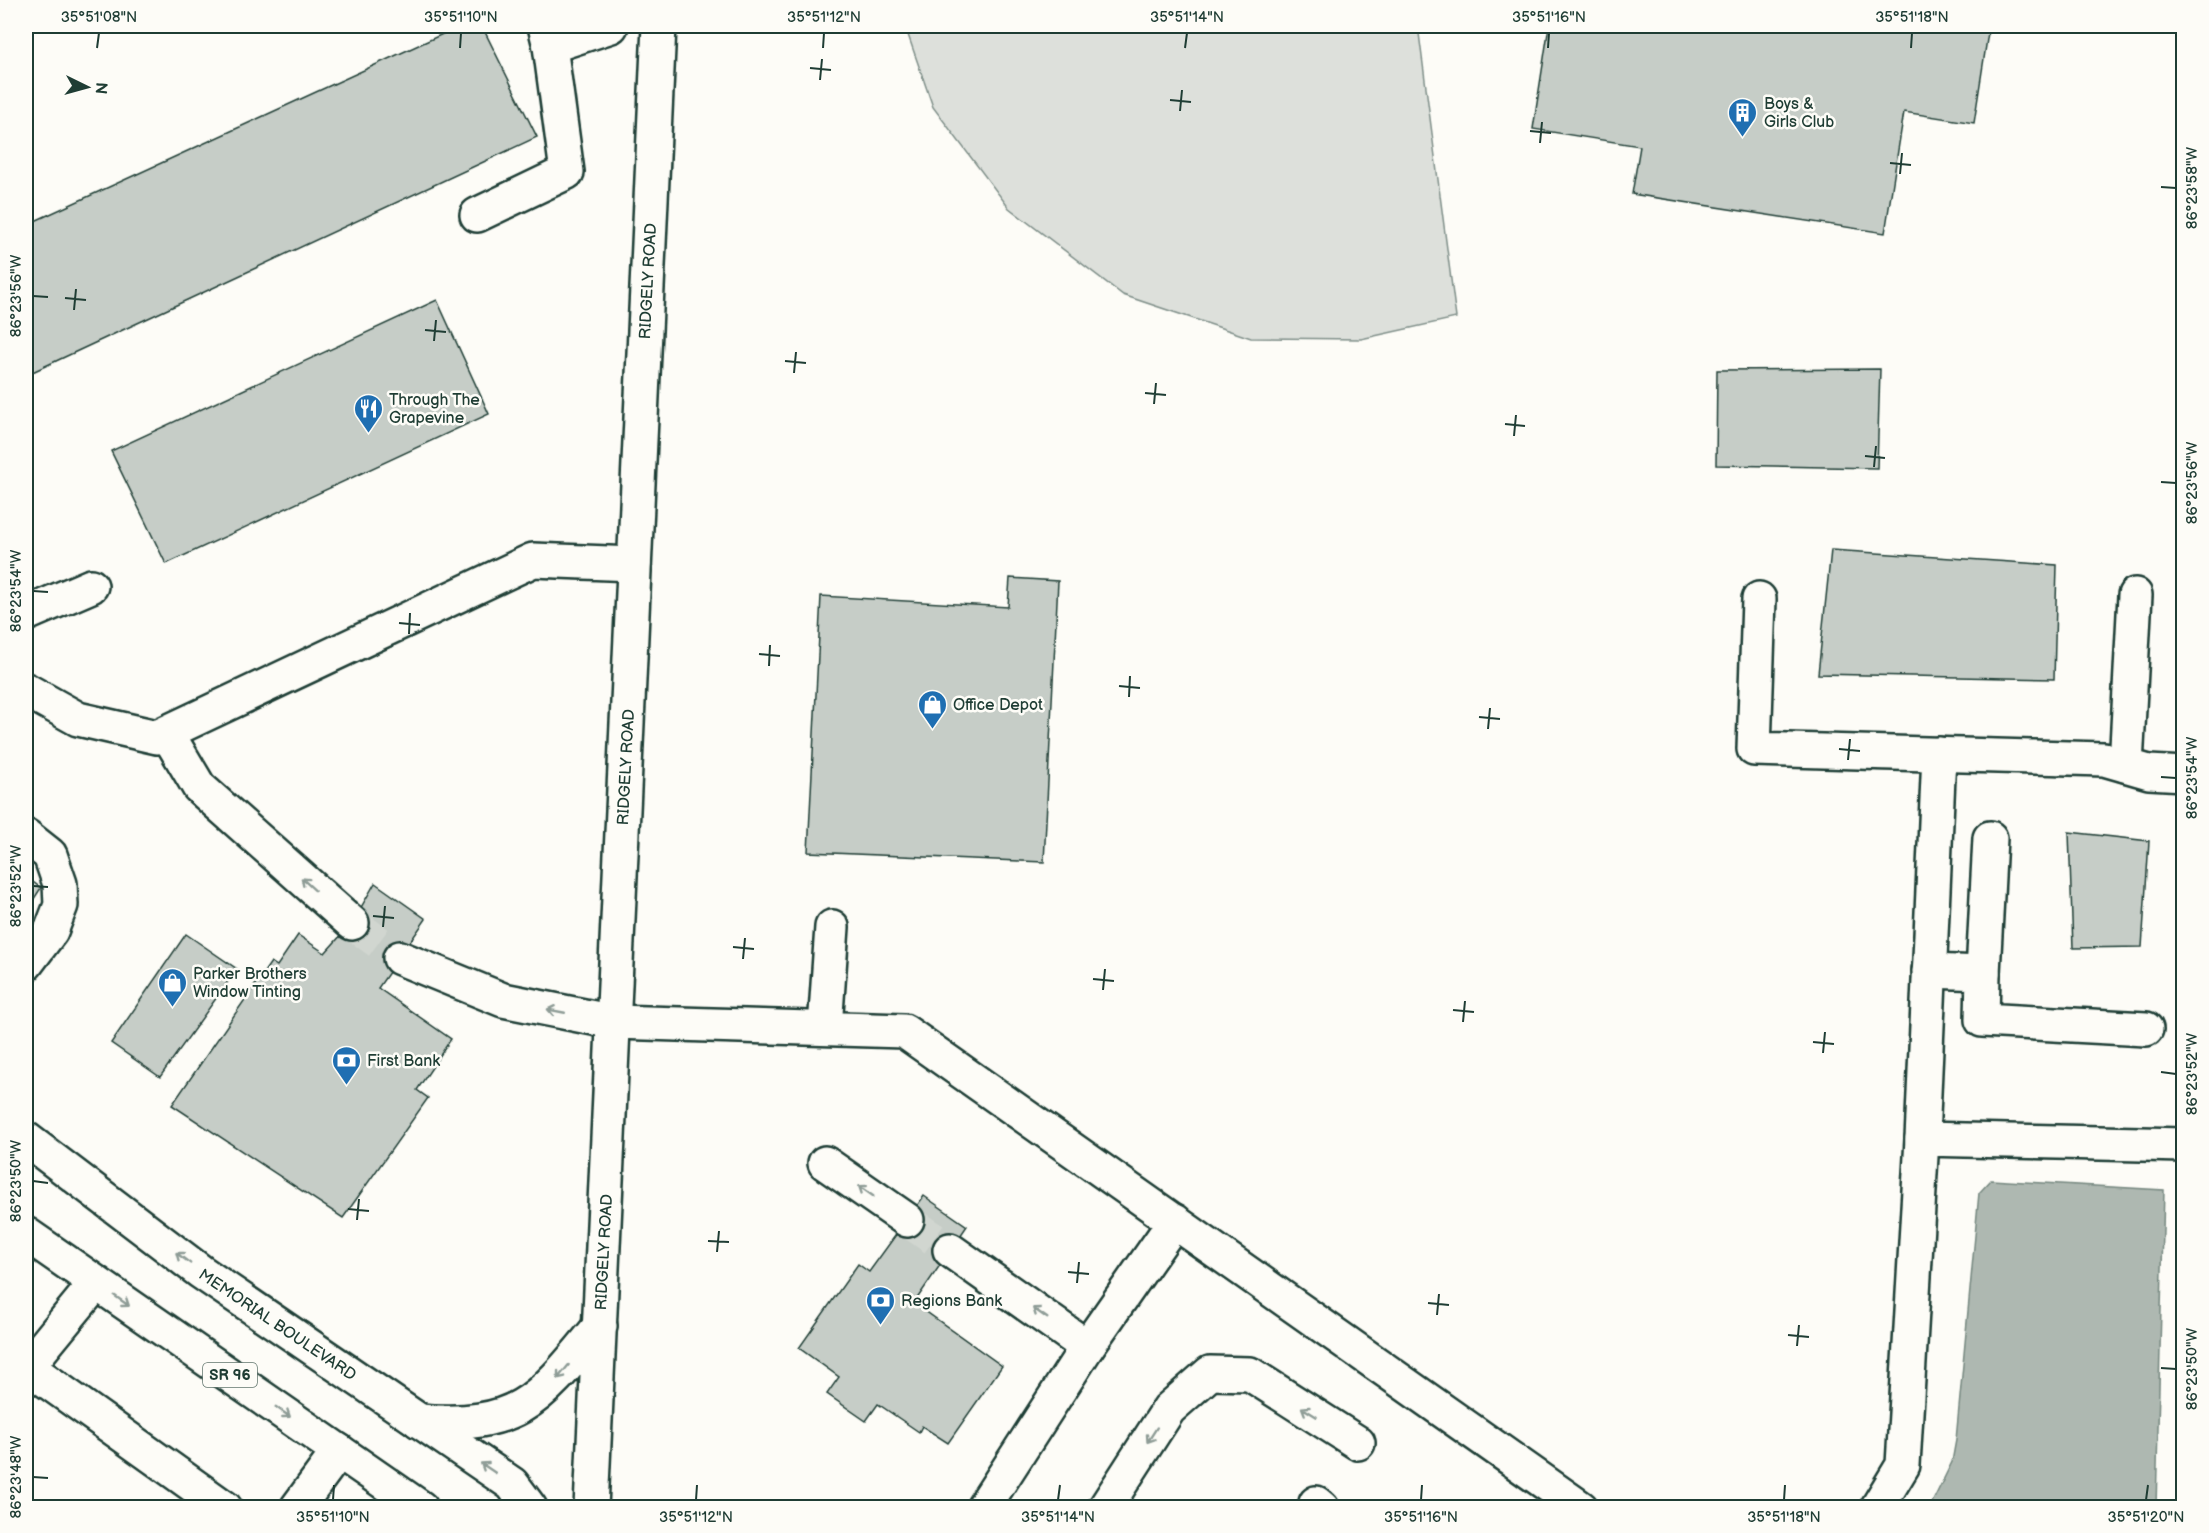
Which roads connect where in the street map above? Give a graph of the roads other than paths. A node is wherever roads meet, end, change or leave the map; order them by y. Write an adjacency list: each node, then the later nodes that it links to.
1 (611, 26): 3 (street)
2 (659, 26): 5 (street, RIDGELY ROAD)
3 (548, 36): 4 (street)
4 (477, 215)
5 (634, 564): 11 (street); 23 (street, RIDGELY ROAD)
6 (91, 586): 9 (street)
7 (2135, 595): 13 (street)
8 (1759, 599): 12 (street)
9 (26, 614)
10 (26, 690): 11 (street)
11 (167, 732): 17 (street, one-way to 11)
12 (1939, 754): 13 (street); 21 (street)
13 (2126, 765): 14 (street)
14 (2184, 774)
15 (26, 836): 20 (street)
16 (1990, 838): 22 (street)
17 (352, 923)
18 (832, 927): 24 (street)
19 (400, 958): 23 (street, one-way to 19)
20 (26, 964)
21 (1929, 971): 22 (street); 27 (street)
22 (1983, 973): 25 (street)
23 (614, 1022): 24 (street); 35 (street, RIDGELY ROAD)
24 (825, 1028): 31 (street)
25 (2146, 1029)
26 (26, 1139): 38 (street, MEMORIAL BOULEVARD, one-way to 26)
27 (1922, 1139): 28 (street); 49 (street)
28 (2184, 1145)
29 (825, 1163): 30 (street, one-way to 29)
30 (907, 1220)
31 (1175, 1221): 36 (street); 41 (street)
32 (30, 1238): 34 (street, SR 96)
33 (950, 1250): 36 (street, one-way to 33)
34 (96, 1283): 37 (street); 40 (street, SR 96, one-way to 40)
35 (600, 1326): 38 (street, one-way to 38); 46 (street, RIDGELY ROAD)
36 (1087, 1347): 47 (street)
37 (26, 1366): 42 (street)
38 (419, 1420): 45 (street, MEMORIAL BOULEVARD, one-way to 38)
39 (1358, 1443): 48 (street, one-way to 48)
40 (339, 1451): 43 (street); 44 (street, SR 96)
41 (1568, 1504)
42 (225, 1508)
43 (297, 1508)
44 (421, 1508)
45 (530, 1508)
46 (591, 1508)
47 (983, 1508)
48 (1105, 1508)
49 (1877, 1508)

